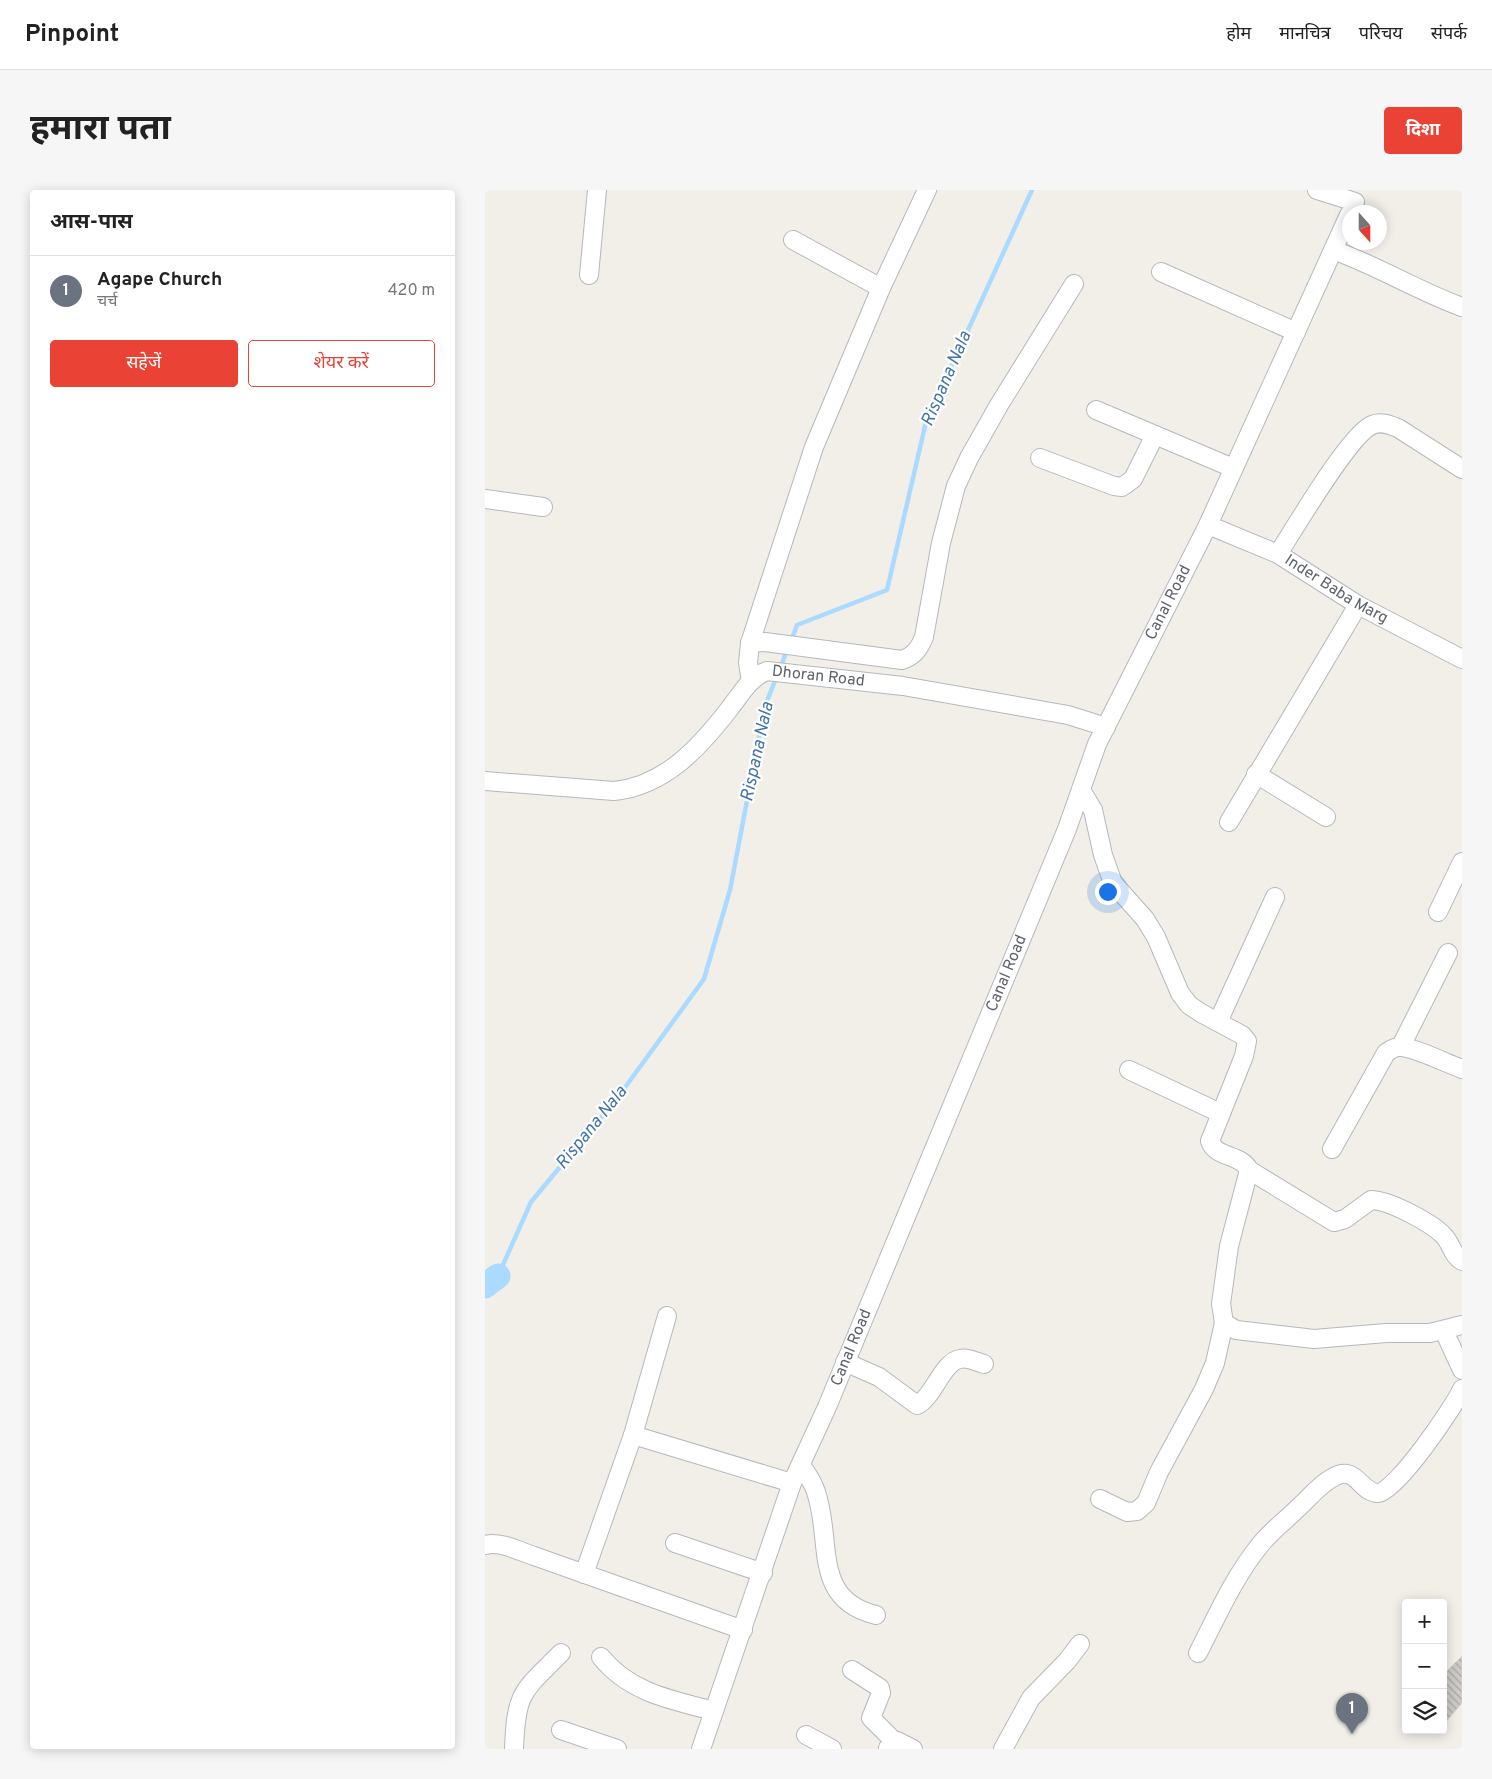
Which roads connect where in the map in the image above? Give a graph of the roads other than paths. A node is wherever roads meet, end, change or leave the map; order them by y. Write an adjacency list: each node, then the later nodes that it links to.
1 (597, 190): 9 (street)
2 (927, 190): 11 (street)
3 (1317, 190): 4 (street)
4 (1354, 205)
5 (1342, 231): 7 (street, Canal Road)
6 (793, 240): 11 (street)
7 (1333, 250): 12 (street); 13 (street, Canal Road)
8 (1161, 272): 13 (street)
9 (589, 275)
10 (1074, 284): 24 (street)
11 (881, 288): 24 (street)
12 (1462, 307)
13 (1296, 332): 17 (street, Canal Road)
14 (1096, 410): 15 (street)
15 (1155, 435): 16 (street); 17 (street)
16 (1040, 458)
17 (1233, 468): 21 (street, Canal Road)
18 (1462, 469): 22 (street)
19 (485, 500): 20 (street)
20 (543, 507)
21 (1207, 525): 22 (street, Inder Baba Marg); 27 (street, Canal Road)
22 (1278, 554): 23 (street, Inder Baba Marg)
23 (1358, 605): 25 (street, Inder Baba Marg); 28 (street)
24 (757, 642): 26 (street)
25 (1462, 659)
26 (751, 681): 27 (street, Dhoran Road); 29 (street, Dhoran Road)
27 (1106, 727): 30 (street, Canal Road)
28 (1256, 774): 31 (street); 32 (street)
29 (485, 781)
30 (1081, 790): 37 (street); 49 (street, Canal Road)
31 (1326, 817)
32 (1229, 822)
33 (1462, 862): 35 (street)
34 (1275, 897): 37 (street)
35 (1438, 912)
36 (1448, 953): 38 (street)
37 (1218, 1022): 41 (street)
38 (1401, 1046): 39 (street); 42 (street)
39 (1462, 1069)
40 (1129, 1070): 41 (street)
41 (1220, 1113): 43 (street)
42 (1332, 1149)
43 (1249, 1170): 44 (street); 46 (street)
44 (1462, 1260)
45 (667, 1316): 53 (street)
46 (1224, 1323): 48 (street); 56 (street)
47 (1462, 1325): 48 (street)
48 (1444, 1331): 51 (street)
49 (845, 1362): 50 (street); 54 (street, Canal Road)
50 (984, 1364)
51 (1462, 1370)
52 (1462, 1388): 65 (street)
53 (633, 1435): 55 (street); 60 (street)
54 (801, 1465): 55 (street, Canal Road); 61 (street)
55 (792, 1483): 59 (street, Canal Road)
56 (1100, 1499)
57 (675, 1543): 59 (street)
58 (485, 1545): 60 (street)
59 (763, 1572): 62 (street, Canal Road)
60 (584, 1574): 62 (street)
61 (876, 1615)
62 (743, 1630): 68 (street, Canal Road)
63 (1080, 1644): 77 (street)
64 (561, 1653): 72 (street)
65 (1198, 1653)
66 (601, 1657): 68 (street)
67 (852, 1670): 71 (street)
68 (715, 1711): 74 (street, Canal Road)
69 (561, 1730): 73 (street)
70 (806, 1735): 75 (street)
71 (891, 1745): 76 (street)
72 (514, 1749)
73 (617, 1749)
74 (701, 1749)
75 (832, 1749)
76 (913, 1749)
77 (1003, 1749)

